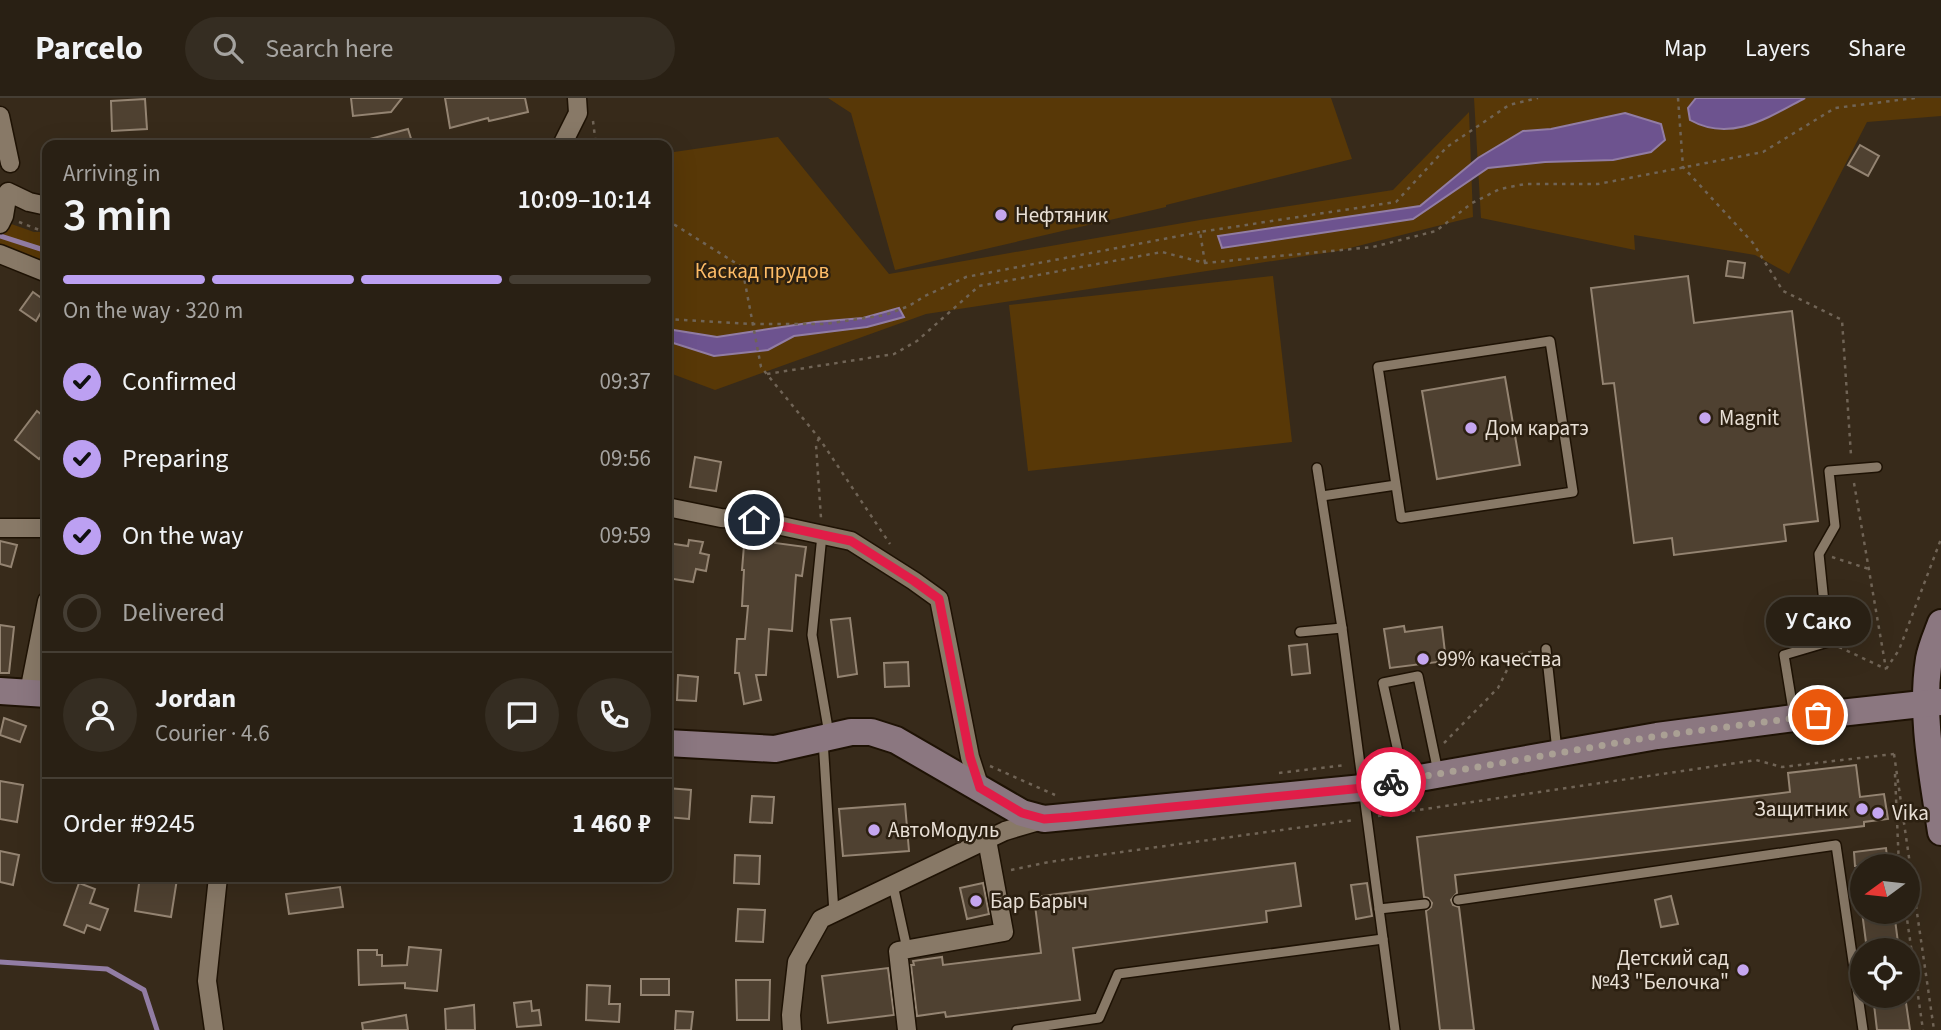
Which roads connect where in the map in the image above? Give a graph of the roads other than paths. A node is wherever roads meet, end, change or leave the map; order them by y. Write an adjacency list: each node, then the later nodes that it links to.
1 (577, 98): 3 (street)
2 (0, 116): 4 (street)
3 (564, 140)
4 (10, 163)
5 (42, 205): 6 (street)
6 (2, 220)
7 (0, 254): 8 (street)
8 (42, 271)
9 (1877, 467): 25 (lane)
10 (1317, 468): 12 (lane)
11 (1396, 485): 11 (lane); 12 (lane)
12 (1322, 496): 18 (lane)
13 (672, 508): 16 (street)
14 (0, 528): 15 (street)
15 (42, 528)
16 (822, 535): 26 (lane); 31 (street)
17 (1941, 623): 24 (street)
18 (1342, 628): 19 (lane); 32 (lane)
19 (1300, 632)
20 (1546, 649): 28 (lane)
21 (42, 652): 23 (street)
22 (0, 691): 23 (street)
23 (38, 693)
24 (1933, 702): 25 (street); 34 (street)
25 (1794, 718): 28 (street)
26 (826, 738): 27 (street); 31 (street); 41 (lane)
27 (672, 743)
28 (1557, 752): 29 (street)
29 (1436, 763): 30 (street); 30 (lane)
30 (1404, 779): 32 (street)
31 (980, 788): 33 (street)
32 (1363, 788): 33 (street); 40 (lane)
33 (1044, 819): 35 (street)
34 (1941, 832)
35 (987, 840): 37 (street); 43 (street)
36 (217, 882): 44 (street)
37 (893, 885): 41 (street); 43 (lane)
38 (1458, 900): 49 (lane)
39 (1425, 904): 40 (lane)
40 (1379, 909): 42 (lane)
41 (834, 913): 45 (street)
42 (1383, 939): 47 (lane); 48 (lane)
43 (907, 949): 46 (street)
44 (214, 1030)
45 (792, 1030)
46 (907, 1030)
47 (1017, 1030)
48 (1395, 1030)
49 (1863, 1030)

